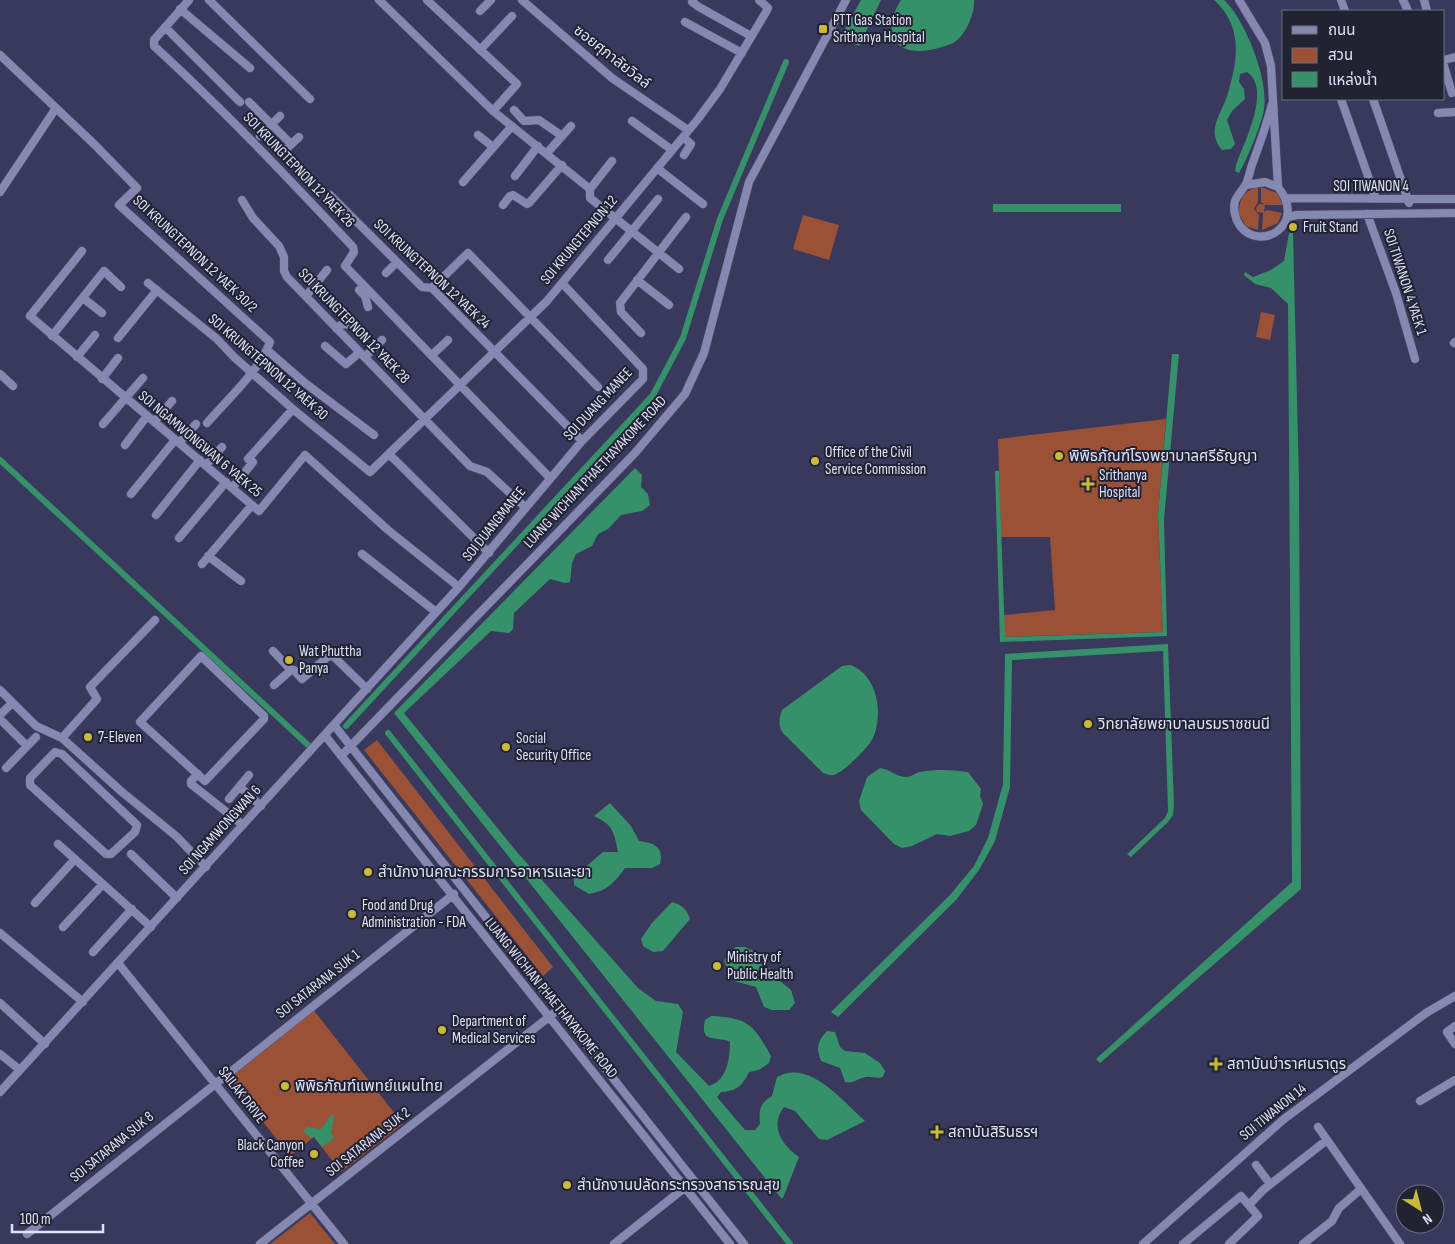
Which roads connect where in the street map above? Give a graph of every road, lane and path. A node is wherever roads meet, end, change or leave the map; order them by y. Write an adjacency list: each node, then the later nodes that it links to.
1 (187, 0): 11 (street)
2 (209, 0): 23 (street)
3 (379, 0): 31 (street)
4 (427, 0): 17 (street)
5 (491, 0): 12 (street)
6 (522, 0): 39 (street, ซอยศุภาลัยวิลล์)
7 (758, 0): 16 (street, SOI KRUNGTEPNON 12)
8 (846, 0): 168 (street, LUANG WICHIAN PHAETHAYAKOME ROAD)
9 (1239, 0): 28 (street)
10 (691, 1): 16 (street)
11 (180, 9): 15 (street); 20 (street)
12 (480, 11)
13 (512, 16): 17 (street)
14 (685, 22): 18 (street)
15 (165, 27): 26 (street); 45 (street, SOI KRUNGTEPNON 12 YAEK 26)
16 (751, 36): 18 (street, SOI KRUNGTEPNON 12)
17 (480, 50): 31 (street)
18 (742, 53): 39 (street, SOI KRUNGTEPNON 12)
19 (0, 55): 29 (street, SOI KRUNGTEPNON 12 YAEK 30/2)
20 (250, 68)
21 (1445, 69): 22 (street)
22 (1452, 93)
23 (310, 99)
24 (1341, 100): 64 (street)
25 (1374, 100): 68 (street)
26 (240, 102)
27 (249, 102): 36 (street)
28 (1272, 104): 57 (street); 58 (street)
29 (56, 108): 60 (street); 108 (street, SOI KRUNGTEPNON 12 YAEK 30/2)
30 (514, 110): 42 (street)
31 (493, 111): 37 (street)
32 (1455, 112): 33 (street)
33 (1438, 113)
34 (280, 116): 36 (street)
35 (632, 121): 49 (street)
36 (271, 124): 40 (street); 46 (street)
37 (512, 126): 47 (street); 48 (street)
38 (571, 126): 42 (street)
39 (688, 130): 44 (street, SOI KRUNGTEPNON 12)
40 (262, 133): 45 (street); 46 (street)
41 (478, 135): 48 (street)
42 (562, 136): 50 (street)
43 (299, 137): 46 (street)
44 (683, 137): 49 (street, SOI KRUNGTEPNON 12); 51 (street)
45 (253, 142): 92 (street, SOI KRUNGTEPNON 12 YAEK 26)
46 (291, 144)
47 (538, 146): 50 (street); 55 (street)
48 (493, 147): 56 (street)
49 (672, 150): 54 (street, SOI KRUNGTEPNON 12)
50 (547, 153): 53 (street)
51 (684, 154)
52 (612, 161): 59 (street)
53 (562, 165): 59 (street); 70 (street)
54 (657, 168): 69 (street); 77 (street, SOI KRUNGTEPNON 12)
55 (515, 176)
56 (464, 182)
57 (1246, 185): 58 (street); 76 (street)
58 (1278, 187): 62 (street)
59 (590, 189): 77 (street)
60 (0, 192)
61 (330, 195): 82 (street, SOI KRUNGTEPNON 12 YAEK 24)
62 (1287, 198): 67 (street, SOI TIWANON 4); 76 (street)
63 (658, 199): 78 (street)
64 (1376, 199): 67 (street, SOI TIWANON 4); 68 (street, SOI TIWANON 4)
65 (1455, 199): 68 (street, SOI TIWANON 4)
66 (242, 200): 93 (street, SOI KRUNGTEPNON 12 YAEK 28)
67 (1320, 200): 73 (street)
68 (1409, 200): 71 (street)
69 (703, 204)
70 (503, 205)
71 (1409, 213): 72 (street, SOI TIWANON 4); 74 (street, SOI TIWANON 4)
72 (1455, 213)
73 (1319, 214): 74 (street, SOI TIWANON 4); 76 (street, SOI TIWANON 4)
74 (1368, 214): 114 (street, SOI TIWANON 4 YAEK 1)
75 (686, 217): 80 (street)
76 (1288, 217)
77 (615, 218): 78 (street); 88 (street, SOI KRUNGTEPNON 12)
78 (632, 231): 80 (street); 81 (street)
79 (82, 252): 103 (street, SOI NGAMWONGWAN 6 YAEK 25)
80 (659, 252): 83 (street); 86 (street)
81 (608, 260)
82 (397, 262): 85 (street); 90 (street, SOI KRUNGTEPNON 12 YAEK 24)
83 (679, 268)
84 (327, 270): 93 (street)
85 (386, 273)
86 (637, 280): 95 (street); 101 (street)
87 (148, 283): 91 (street, SOI KRUNGTEPNON 12 YAEK 30)
88 (562, 283): 98 (street, SOI KRUNGTEPNON 12); 133 (street, SOI DUANG MANEE)
89 (121, 286): 94 (street)
90 (432, 288): 98 (street); 109 (street, SOI KRUNGTEPNON 12 YAEK 24)
91 (157, 290): 104 (street); 115 (street, SOI KRUNGTEPNON 12 YAEK 30)
92 (365, 292): 96 (street); 111 (street, SOI KRUNGTEPNON 12 YAEK 26)
93 (306, 296): 100 (street, SOI KRUNGTEPNON 12 YAEK 28)
94 (83, 298): 97 (street); 103 (street)
95 (669, 305)
96 (368, 307)
97 (102, 313)
98 (530, 317): 109 (street, SOI KRUNGTEPNON 12); 121 (street)
99 (357, 326): 100 (street)
100 (336, 328): 110 (street, SOI KRUNGTEPNON 12 YAEK 28)
101 (641, 333)
102 (95, 335): 112 (street)
103 (52, 336): 112 (street, SOI NGAMWONGWAN 6 YAEK 25)
104 (118, 338)
105 (382, 340): 110 (street)
106 (448, 340): 111 (street)
107 (324, 346): 110 (street)
108 (268, 350): 115 (street); 131 (street)
109 (494, 352): 119 (street, SOI KRUNGTEPNON 12); 133 (street, SOI KRUNGTEPNON 12 YAEK 24)
110 (362, 355): 126 (street, SOI KRUNGTEPNON 12 YAEK 28)
111 (432, 355): 119 (street, SOI KRUNGTEPNON 12 YAEK 26)
112 (77, 356): 118 (street, SOI NGAMWONGWAN 6 YAEK 25)
113 (118, 358): 118 (street)
114 (1415, 359)
115 (252, 372): 124 (street, SOI KRUNGTEPNON 12 YAEK 30); 128 (street)
116 (1, 377): 120 (street)
117 (143, 378): 122 (street)
118 (102, 379): 122 (street, SOI NGAMWONGWAN 6 YAEK 25)
119 (460, 384): 126 (street, SOI KRUNGTEPNON 12); 139 (street, SOI KRUNGTEPNON 12 YAEK 26)
120 (13, 386)
121 (598, 387)
122 (125, 399): 125 (street, SOI NGAMWONGWAN 6 YAEK 25); 129 (street)
123 (172, 401): 127 (street)
124 (293, 409): 138 (street, SOI KRUNGTEPNON 12 YAEK 30); 140 (street)
125 (147, 416): 127 (street, SOI NGAMWONGWAN 6 YAEK 25); 134 (street)
126 (424, 418): 136 (street, SOI KRUNGTEPNON 12); 143 (street, SOI KRUNGTEPNON 12 YAEK 28)
127 (154, 422): 132 (street, SOI NGAMWONGWAN 6 YAEK 25)
128 (207, 423)
129 (103, 424)
130 (196, 424): 132 (street)
131 (374, 435)
132 (177, 441): 137 (street, SOI NGAMWONGWAN 6 YAEK 25); 141 (street)
133 (582, 441): 139 (street, SOI DUANG MANEE)
134 (125, 445)
135 (222, 448): 137 (street)
136 (388, 454): 138 (street, SOI KRUNGTEPNON 12); 146 (street)
137 (203, 462): 140 (street, SOI NGAMWONGWAN 6 YAEK 25); 144 (street)
138 (370, 472)
139 (550, 478): 143 (street, SOI DUANGMANEE)
140 (229, 484): 142 (street, SOI NGAMWONGWAN 6 YAEK 25); 145 (street)
141 (131, 494)
142 (252, 505): 148 (street); 151 (street, SOI NGAMWONGWAN 6 YAEK 25)
143 (525, 506): 146 (street, SOI DUANGMANEE)
144 (156, 515)
145 (179, 538)
146 (489, 553): 151 (street, SOI DUANGMANEE)
147 (362, 554): 152 (street)
148 (208, 556): 149 (street); 150 (street)
149 (202, 564)
150 (241, 581)
151 (459, 587): 152 (street, SOI NGAMWONGWAN 6)
152 (436, 612): 157 (street, SOI NGAMWONGWAN 6)
153 (154, 620): 165 (street)
154 (272, 651): 155 (street)
155 (290, 670): 156 (street); 157 (street)
156 (274, 685)
157 (367, 689): 163 (street, SOI NGAMWONGWAN 6)
158 (0, 690): 159 (street)
159 (10, 700): 160 (street); 161 (street); 165 (street)
160 (0, 704)
161 (0, 715)
162 (1, 724): 167 (street)
163 (334, 725): 168 (street); 177 (street, SOI NGAMWONGWAN 6)
164 (36, 737): 167 (street)
165 (62, 738): 174 (street)
166 (327, 738): 169 (street)
167 (27, 746): 170 (street)
168 (350, 746): 169 (street, LUANG WICHIAN PHAETHAYAKOME ROAD); 184 (street, LUANG WICHIAN PHAETHAYAKOME ROAD)
169 (341, 756): 185 (street, LUANG WICHIAN PHAETHAYAKOME ROAD)
170 (6, 768)
171 (198, 774): 171 (street); 178 (street)
172 (249, 775): 173 (street)
173 (240, 787): 175 (street); 177 (street)
174 (122, 792): 176 (street); 182 (street)
175 (229, 799)
176 (113, 802): 176 (street)
177 (260, 806): 178 (street, SOI NGAMWONGWAN 6)
178 (243, 825): 182 (street, SOI NGAMWONGWAN 6)
179 (58, 844): 181 (street)
180 (131, 854): 186 (street)
181 (75, 859): 183 (street); 187 (street)
182 (206, 867): 186 (street, SOI NGAMWONGWAN 6)
183 (104, 884): 188 (street); 190 (street)
184 (462, 888): 185 (street, SOI SATARANA SUK 1); 197 (street, LUANG WICHIAN PHAETHAYAKOME ROAD)
185 (452, 895): 198 (street, LUANG WICHIAN PHAETHAYAKOME ROAD); 205 (street, SOI SATARANA SUK 1)
186 (177, 898): 189 (street, SOI NGAMWONGWAN 6)
187 (35, 903)
188 (132, 910): 189 (street); 192 (street)
189 (151, 926): 193 (street, SOI NGAMWONGWAN 6)
190 (63, 927)
191 (0, 933): 195 (street)
192 (93, 952)
193 (118, 962): 195 (street, SOI NGAMWONGWAN 6); 205 (street, SAILAK DRIVE)
194 (1455, 996): 223 (street, SOI TIWANON 14)
195 (83, 1002): 200 (street, SOI NGAMWONGWAN 6)
196 (0, 1003): 200 (street)
197 (560, 1009): 198 (street, SOI SATARANA SUK 2); 211 (street, LUANG WICHIAN PHAETHAYAKOME ROAD)
198 (550, 1016): 213 (street, LUANG WICHIAN PHAETHAYAKOME ROAD); 215 (street, SOI SATARANA SUK 2)
199 (1455, 1026): 201 (street)
200 (45, 1044): 203 (street, SOI NGAMWONGWAN 6)
201 (1455, 1044)
202 (0, 1054): 203 (street)
203 (20, 1070): 206 (street, SOI NGAMWONGWAN 6)
204 (1455, 1080): 207 (street)
205 (215, 1083): 215 (street, SAILAK DRIVE); 217 (street, SOI SATARANA SUK 8)
206 (0, 1092)
207 (1420, 1100)
208 (1318, 1127): 209 (street)
209 (1327, 1140): 212 (street); 214 (street)
210 (1256, 1166): 212 (street)
211 (694, 1180): 213 (street); 222 (street, LUANG WICHIAN PHAETHAYAKOME ROAD)
212 (1270, 1184): 216 (street)
213 (685, 1188): 220 (street); 221 (street, LUANG WICHIAN PHAETHAYAKOME ROAD)
214 (1362, 1189): 226 (street); 227 (street)
215 (311, 1203): 218 (street, SOI SATARANA SUK 2); 219 (street, SAILAK DRIVE)
216 (1249, 1205): 224 (street); 225 (street)
217 (27, 1234)
218 (260, 1244)
219 (344, 1244)
220 (614, 1244)
221 (730, 1244)
222 (744, 1244)
223 (1143, 1244)
224 (1183, 1244)
225 (1228, 1244)
226 (1303, 1244)
227 (1400, 1244)

